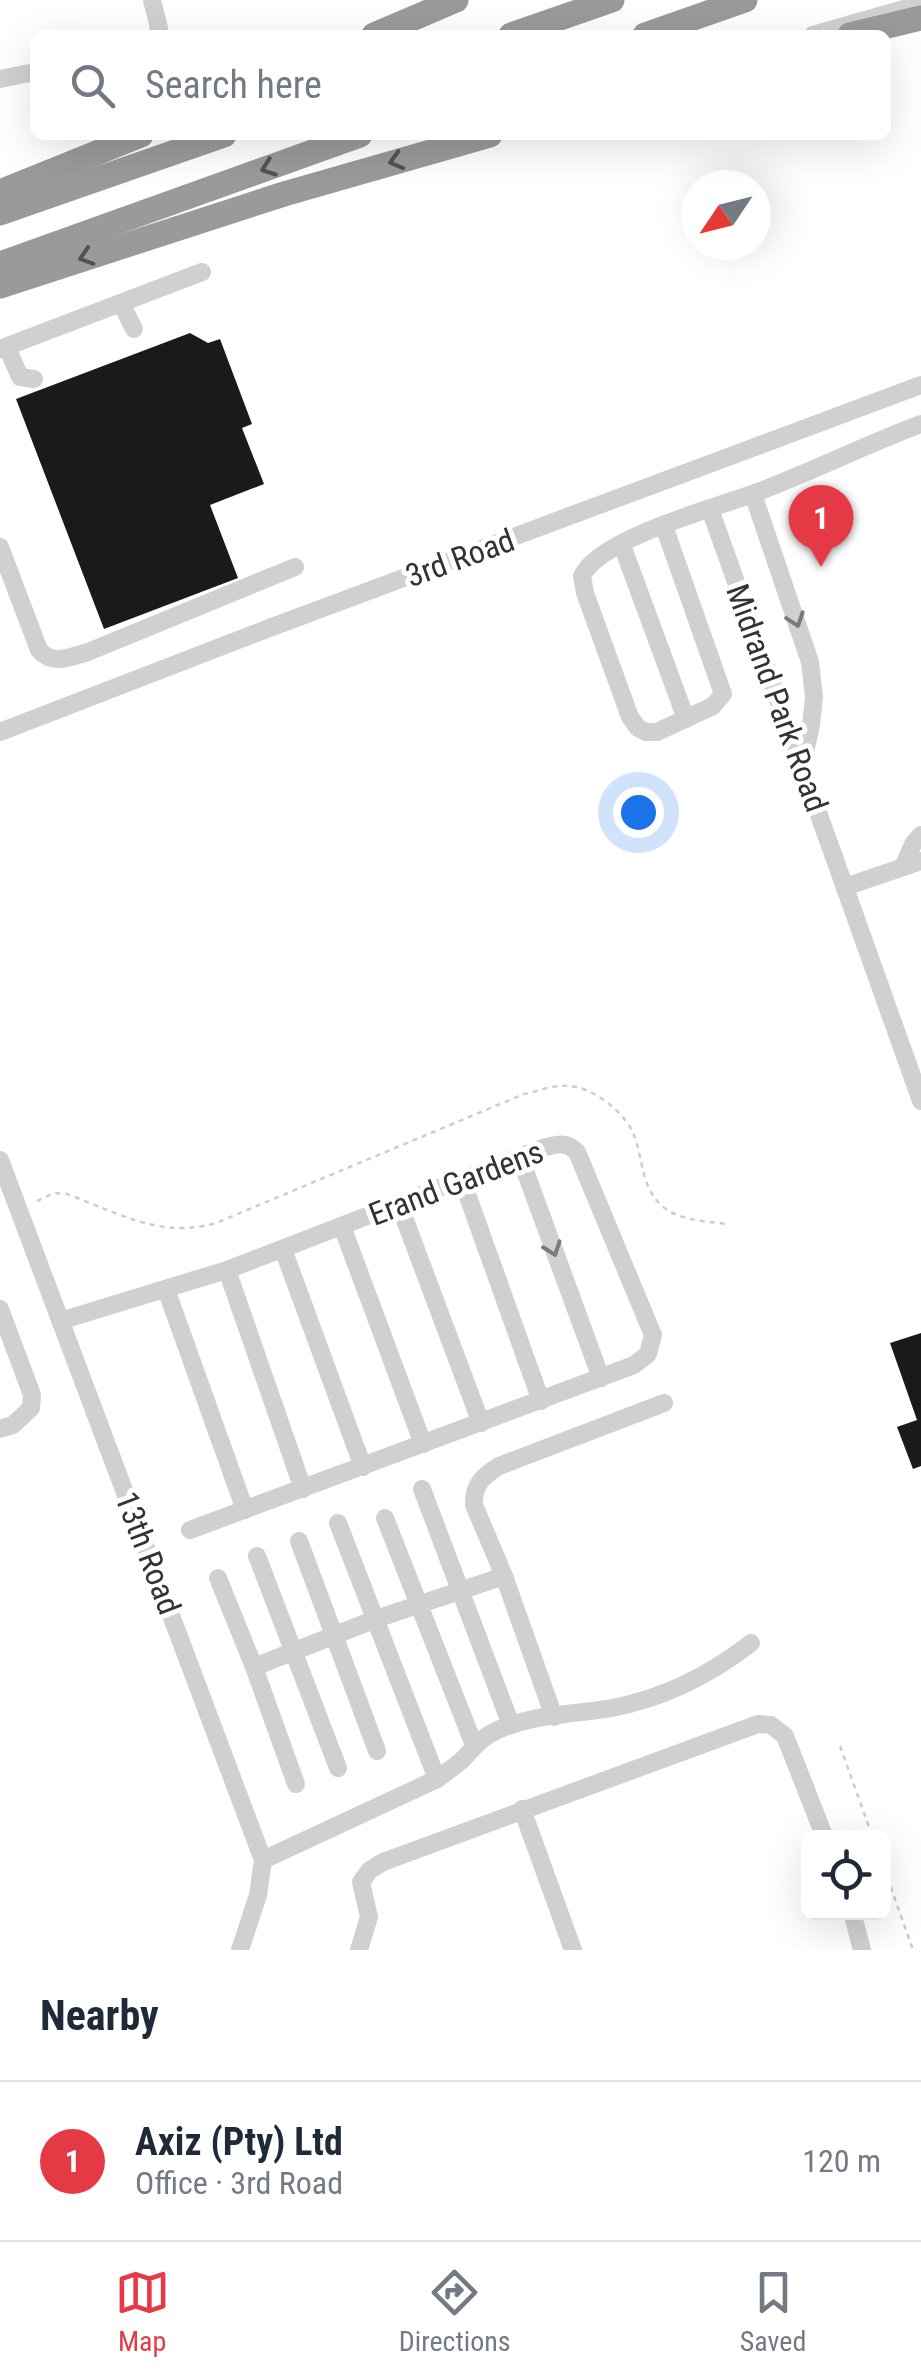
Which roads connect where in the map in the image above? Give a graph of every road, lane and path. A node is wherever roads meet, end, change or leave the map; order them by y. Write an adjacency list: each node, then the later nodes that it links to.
1 (152, 0): 7 (street)
2 (456, 0): 8 (highway)
3 (612, 0): 9 (highway)
4 (745, 0): 10 (highway)
5 (921, 4): 11 (street)
6 (921, 18): 12 (highway)
7 (159, 30)
8 (386, 30)
9 (525, 30)
10 (658, 30)
11 (830, 30)
12 (871, 30)
13 (30, 73): 14 (street)
14 (0, 80)
15 (129, 140): 19 (highway)
16 (210, 140): 20 (highway)
17 (346, 140): 21 (highway, one-way to 21)
18 (473, 140): 23 (highway, one-way to 23)
19 (0, 192)
20 (0, 213)
21 (0, 264)
22 (202, 272): 24 (street)
23 (0, 286)
24 (121, 303): 25 (street); 26 (street)
25 (134, 329)
26 (3, 348): 27 (street)
27 (34, 379)
28 (921, 385): 37 (street, 3rd Road)
29 (921, 424): 30 (street)
30 (752, 494): 31 (street); 38 (street, one-way to 38)
31 (710, 508): 32 (street); 38 (street, Midrand Park Road)
32 (664, 526): 33 (street); 36 (street)
33 (622, 544): 36 (street); 36 (street)
34 (0, 547): 35 (street)
35 (295, 567)
36 (686, 719)
37 (0, 732)
38 (802, 766): 41 (street, Midrand Park Road)
39 (921, 835): 40 (street)
40 (912, 864): 41 (street)
41 (845, 887): 42 (street, Midrand Park Road)
42 (921, 1100)
43 (520, 1158): 45 (street, Erand Gardens); 55 (street, one-way to 55); 55 (street, Erand Gardens)
44 (0, 1160): 47 (street, 13th Road)
45 (462, 1180): 46 (street, Erand Gardens); 56 (street)
46 (399, 1204): 49 (street, Erand Gardens); 58 (street)
47 (13, 1211): 48 (path); 54 (street, 13th Road)
48 (727, 1224)
49 (342, 1226): 50 (street, Erand Gardens); 60 (street)
50 (283, 1249): 51 (street, Erand Gardens); 61 (street)
51 (227, 1270): 52 (street, Erand Gardens); 62 (street)
52 (166, 1290): 54 (street, Erand Gardens); 64 (street)
53 (0, 1309): 59 (street)
54 (60, 1321): 90 (street, 13th Road)
55 (601, 1378): 56 (street, Erand Gardens)
56 (541, 1401): 58 (street, Erand Gardens)
57 (664, 1403): 70 (street)
58 (482, 1423): 60 (street, Erand Gardens)
59 (0, 1429)
60 (423, 1444): 61 (street, Erand Gardens)
61 (362, 1466): 62 (street, Erand Gardens)
62 (303, 1489): 64 (street, Erand Gardens)
63 (422, 1489): 72 (street)
64 (245, 1510): 67 (street, Erand Gardens)
65 (384, 1518): 73 (street)
66 (338, 1523): 74 (street)
67 (190, 1530)
68 (299, 1541): 75 (street)
69 (257, 1556): 77 (street)
70 (504, 1576): 72 (street); 79 (street)
71 (218, 1578): 78 (street)
72 (460, 1591): 73 (street); 80 (street)
73 (419, 1605): 74 (street); 81 (street)
74 (376, 1619): 75 (street); 85 (street)
75 (334, 1635): 77 (street); 83 (street)
76 (752, 1642): 79 (street)
77 (294, 1652): 78 (street); 84 (street)
78 (254, 1667): 86 (street)
79 (554, 1716): 80 (street)
80 (512, 1725): 81 (street)
81 (474, 1745): 85 (street)
82 (840, 1746): 89 (path)
83 (377, 1751)
84 (338, 1768)
85 (437, 1779): 90 (street)
86 (296, 1784)
87 (522, 1809): 88 (street); 93 (street); 95 (street)
88 (822, 1830)
89 (869, 1830)
90 (264, 1860): 94 (street)
91 (891, 1888): 97 (path)
92 (854, 1920): 96 (street)
93 (368, 1948)
94 (240, 1950)
95 (573, 1950)
96 (862, 1950)
97 (913, 1950)

